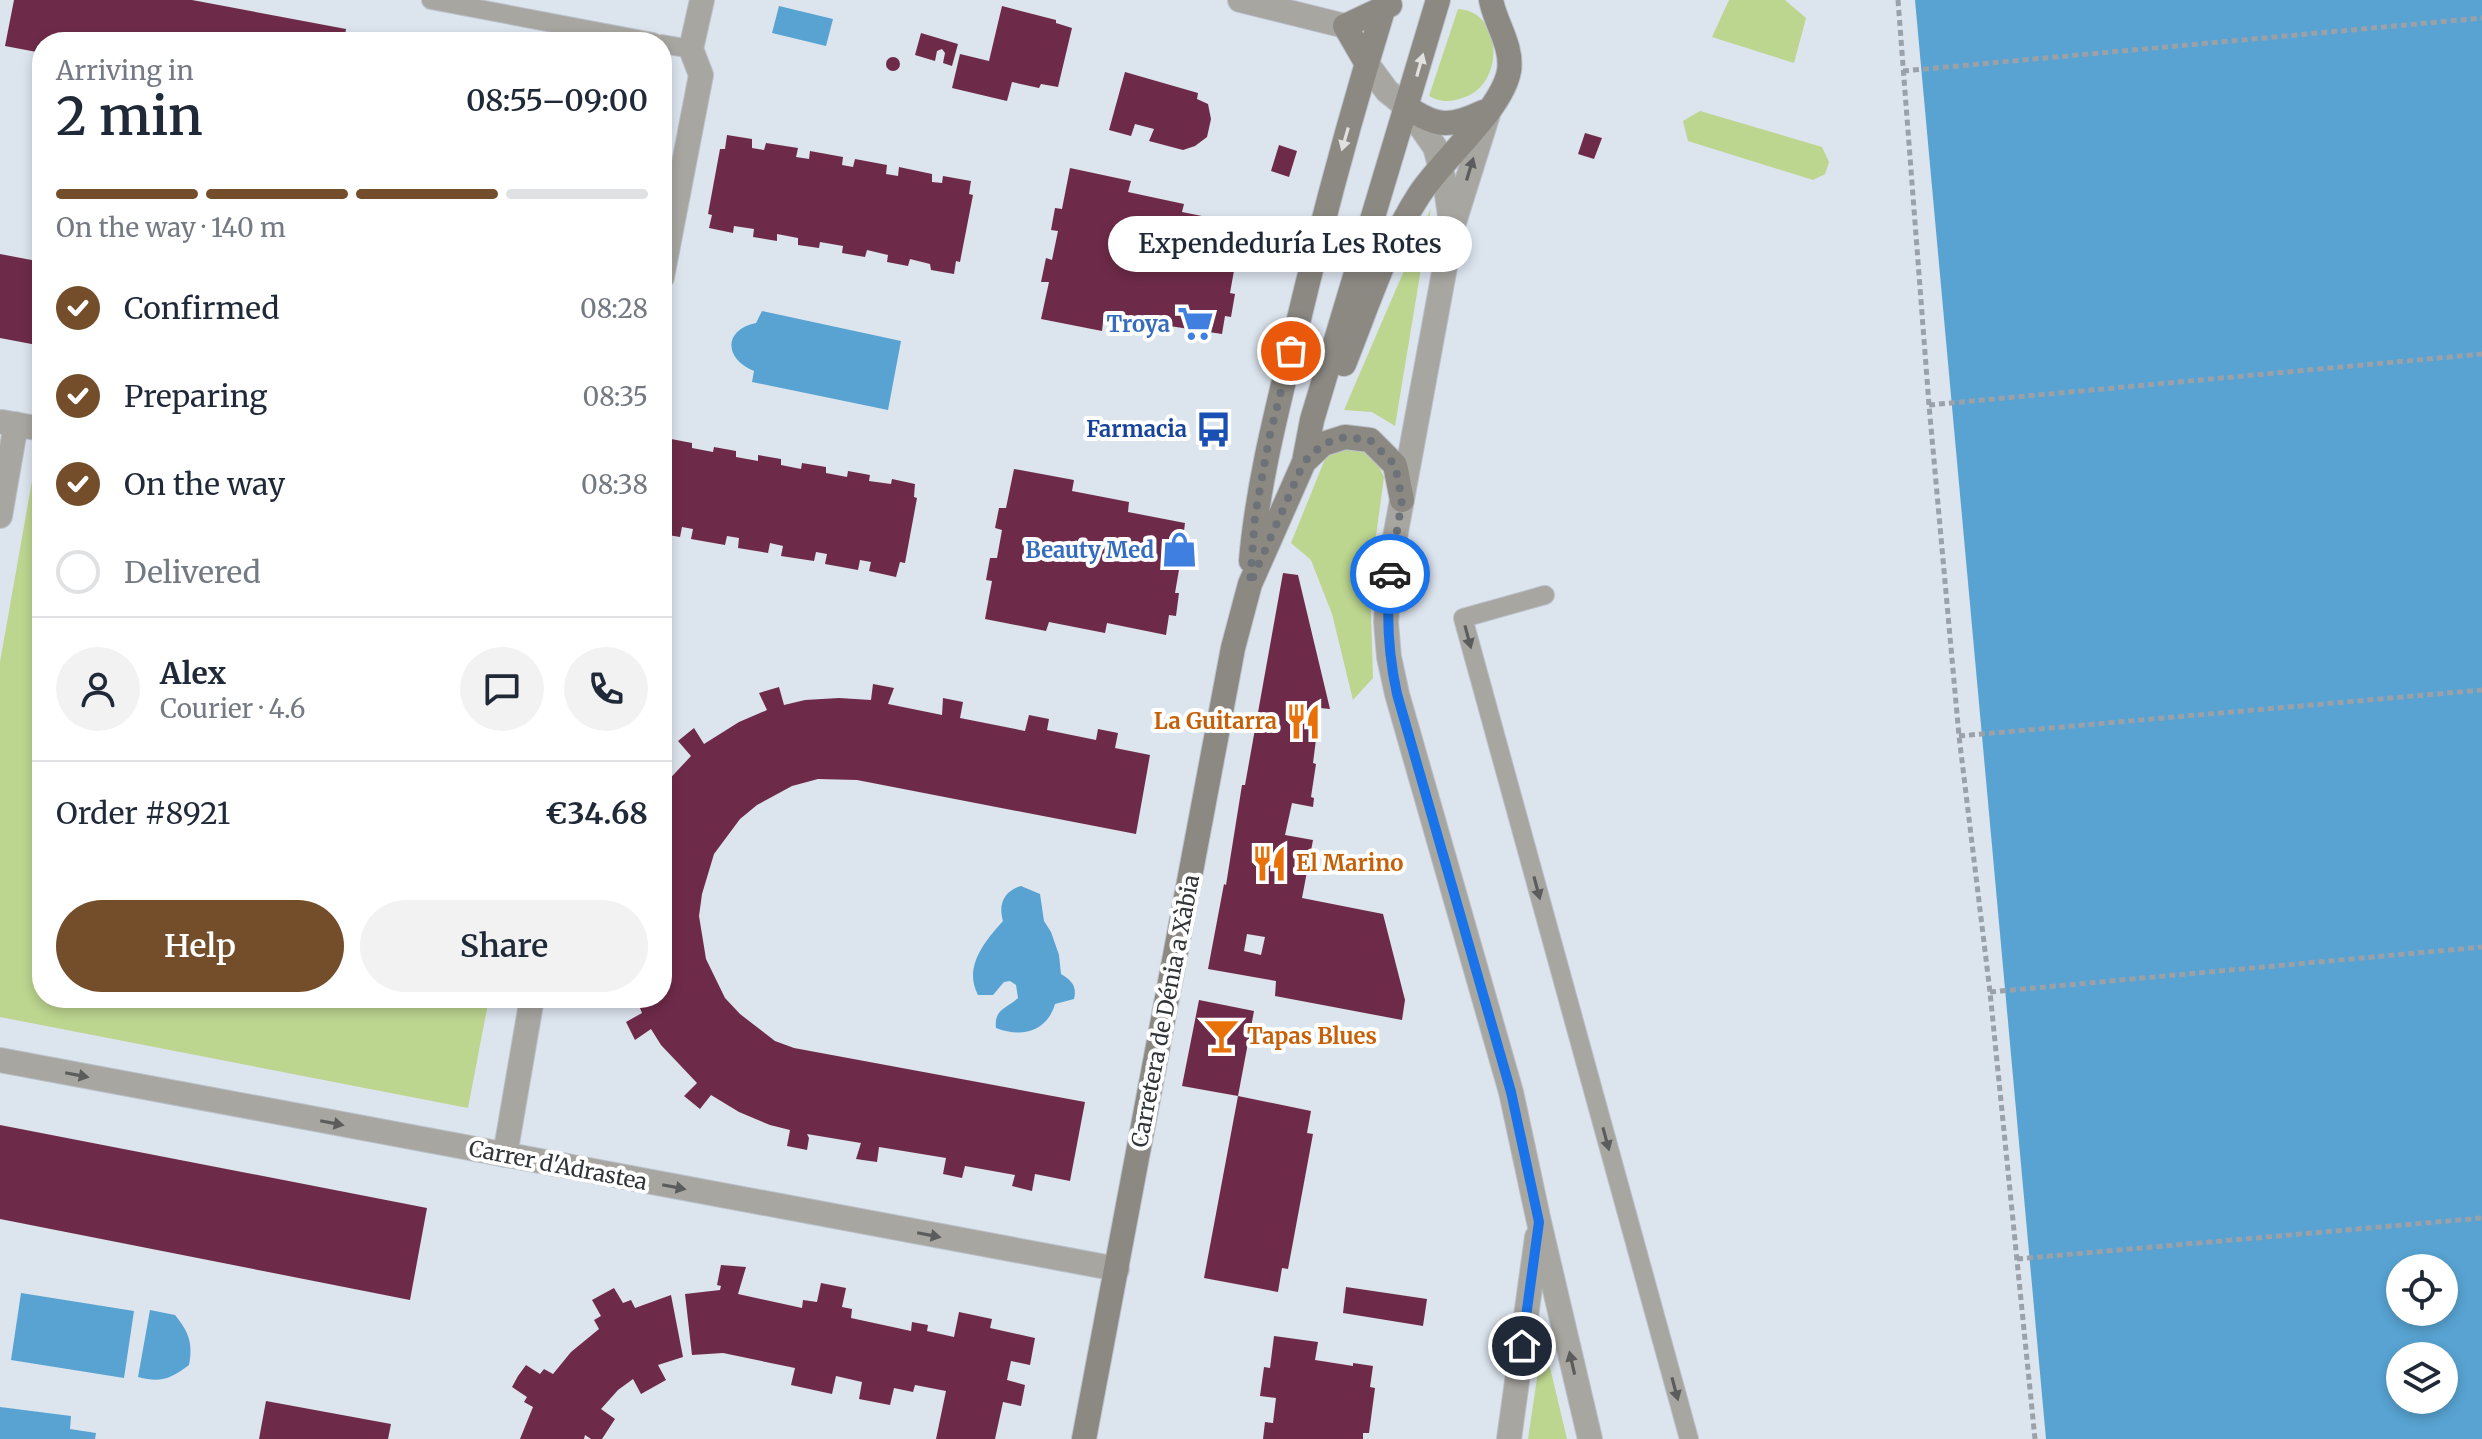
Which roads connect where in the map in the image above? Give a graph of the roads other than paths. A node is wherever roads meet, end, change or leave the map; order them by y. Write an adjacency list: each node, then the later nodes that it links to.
1 (431, 0): 9 (lane)
2 (702, 0): 11 (street)
3 (1240, 0): 8 (street)
4 (1438, 0): 13 (street, Carretera de Dénia a Xàbia, one-way to 4)
5 (1472, 0): 7 (street)
6 (1390, 3): 8 (street); 12 (street, Carretera de Dénia a Xàbia)
7 (1493, 8): 14 (street)
8 (1345, 26): 12 (street)
9 (600, 32)
10 (672, 46): 11 (lane)
11 (691, 49): 16 (street)
12 (1367, 64): 13 (street); 23 (street, Carretera de Dénia a Xàbia, one-way to 23)
13 (1407, 107): 14 (street); 15 (street); 20 (street, Carretera de Dénia a Xàbia)
14 (1489, 110): 15 (street); 17 (street, one-way to 14)
15 (1440, 164): 17 (street); 20 (street)
16 (672, 225)
17 (1452, 229): 21 (street)
18 (8, 423): 19 (street); 22 (street)
19 (32, 427)
20 (1304, 462): 21 (street); 23 (street, Carretera de Dénia a Xàbia)
21 (1402, 500): 28 (street)
22 (0, 516)
23 (1250, 584): 29 (street, Carretera de Dénia a Xàbia)
24 (1545, 595): 33 (lane, one-way to 33)
25 (530, 1008): 27 (street)
26 (0, 1060): 27 (street, Carrer d'Adrastea, one-way to 27)
27 (505, 1155): 29 (street, Carrer d'Adrastea, one-way to 29)
28 (1539, 1222): 31 (street); 32 (street, one-way to 28)
29 (1117, 1269): 30 (street, Carretera de Dénia a Xàbia)
30 (1084, 1439)
31 (1509, 1439)
32 (1590, 1439)
33 (1689, 1439)

